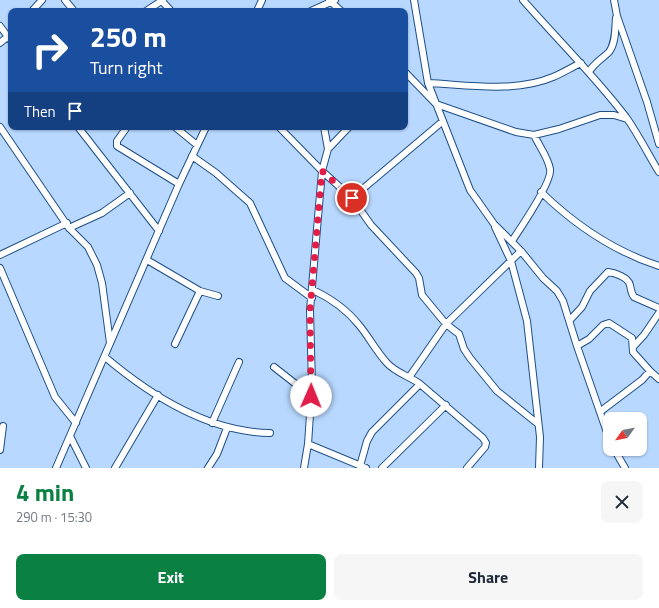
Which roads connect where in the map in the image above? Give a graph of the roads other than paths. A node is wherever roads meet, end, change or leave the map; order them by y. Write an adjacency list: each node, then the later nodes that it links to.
1 (42, 0): 8 (street)
2 (65, 0): 9 (street)
3 (162, 0): 10 (street); 11 (street)
4 (332, 0): 12 (street); 13 (street)
5 (414, 0): 20 (street)
6 (523, 0): 17 (street)
7 (614, 0): 14 (street)
8 (35, 8)
9 (72, 8)
10 (150, 8)
11 (169, 8)
12 (317, 8)
13 (339, 8)
14 (617, 16): 18 (street); 33 (street)
15 (0, 26): 16 (street)
16 (8, 35)
17 (581, 63): 18 (street); 20 (street)
18 (589, 72): 22 (street)
19 (408, 75): 21 (street)
20 (428, 84): 21 (street)
21 (436, 104): 23 (street); 32 (street)
22 (627, 118): 32 (street); 38 (street)
23 (443, 121): 42 (street); 43 (street)
24 (0, 127): 44 (street)
25 (80, 130): 41 (street)
26 (125, 130): 39 (street)
27 (179, 130): 34 (street)
28 (204, 130): 34 (street)
29 (282, 130): 37 (street)
30 (325, 130): 35 (street)
31 (346, 130): 35 (street)
32 (534, 135): 40 (street)
33 (659, 144)
34 (197, 145): 36 (street)
35 (328, 150): 37 (street)
36 (192, 156): 39 (street); 56 (street)
37 (322, 171): 42 (street); 53 (street)
38 (659, 172)
39 (179, 184): 45 (street)
40 (541, 192): 46 (street); 51 (street)
41 (130, 193): 44 (street); 45 (street)
42 (352, 198): 60 (street)
43 (494, 224): 46 (street); 50 (street)
44 (68, 225): 48 (street); 61 (street)
45 (159, 232): 49 (street)
46 (512, 241): 47 (street)
47 (522, 251): 50 (street); 59 (street)
48 (0, 255)
49 (147, 260): 54 (street); 61 (street)
50 (511, 261): 60 (street); 79 (street)
51 (659, 266)
52 (0, 268): 77 (street)
53 (313, 290): 56 (street); 69 (street)
54 (200, 291): 55 (street); 62 (street)
55 (218, 296)
56 (312, 298): 73 (street)
57 (659, 308): 59 (street)
58 (659, 313): 64 (street)
59 (570, 320): 63 (street)
60 (446, 324): 69 (street); 79 (street)
61 (110, 343): 65 (street)
62 (175, 344)
63 (577, 346): 64 (street); 75 (street)
64 (632, 347): 68 (street)
65 (106, 356): 72 (street); 77 (street)
66 (239, 362): 78 (street)
67 (274, 368): 73 (street)
68 (650, 371): 70 (street); 75 (street)
69 (410, 376): 71 (street)
70 (659, 379)
71 (420, 384): 74 (street); 88 (street)
72 (158, 395): 78 (street); 91 (street)
73 (311, 396): 84 (street)
74 (446, 405): 93 (street); 94 (street)
75 (601, 412): 76 (street)
76 (603, 418)
77 (76, 423): 83 (street)
78 (212, 423): 81 (street)
79 (538, 424): 95 (street)
80 (3, 426): 85 (street)
81 (228, 428): 82 (street); 87 (street)
82 (270, 433)
83 (70, 436): 89 (street); 90 (street)
84 (308, 444): 88 (street); 92 (street)
85 (0, 450)
86 (618, 456): 96 (street)
87 (211, 467)
88 (363, 467)
89 (56, 468)
90 (86, 468)
91 (115, 468)
92 (304, 468)
93 (382, 468)
94 (467, 468)
95 (539, 468)
96 (625, 468)

